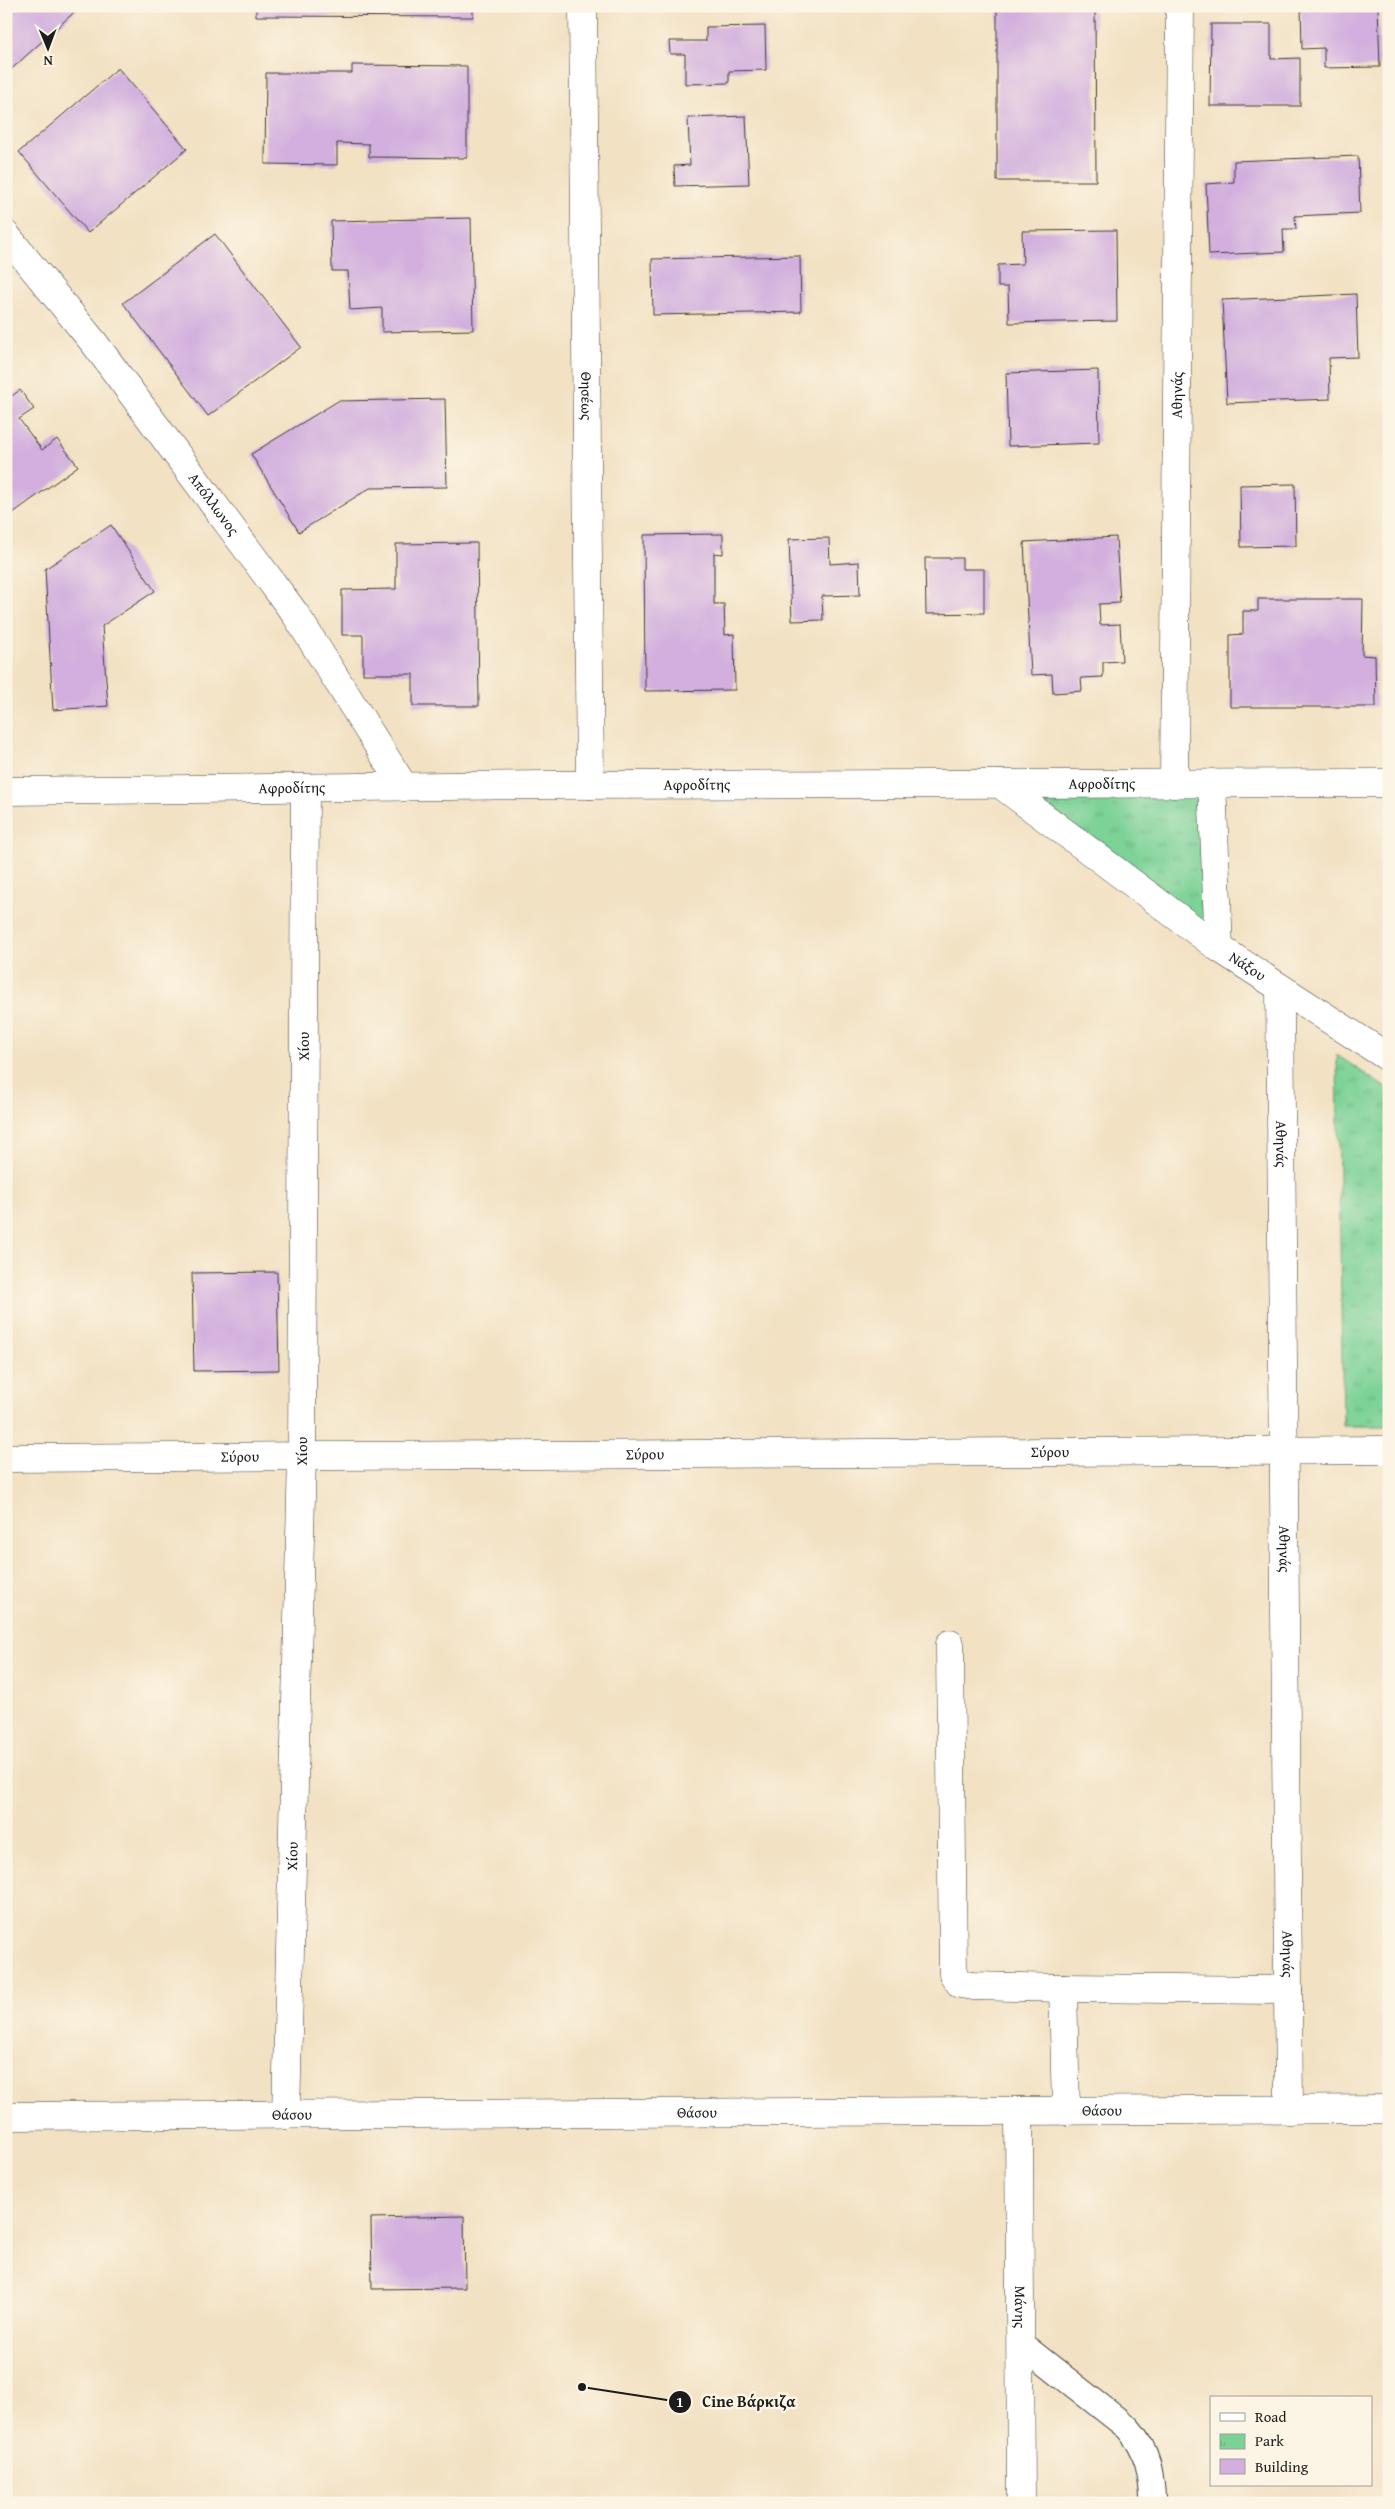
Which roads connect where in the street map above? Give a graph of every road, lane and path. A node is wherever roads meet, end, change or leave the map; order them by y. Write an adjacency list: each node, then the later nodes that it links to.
1 (583, 6): 8 (street, Θησέως)
2 (1180, 6): 7 (street, Αθηνάς)
3 (6, 235): 9 (street, Απόλλωνος)
4 (1212, 783): 5 (street, Αφροδίτης); 7 (street, Αφροδίτης); 12 (street, Νάξου)
5 (1389, 783)
6 (1000, 784): 7 (street, Αφροδίτης); 8 (street, Αφροδίτης); 12 (street)
7 (1174, 784)
8 (590, 785): 9 (street, Αφροδίτης)
9 (404, 787): 10 (street, Αφροδίτης)
10 (305, 788): 11 (street, Αφροδίτης); 17 (street, Χίου)
11 (6, 791)
12 (1219, 948): 13 (street, Νάξου)
13 (1280, 988): 14 (street, Νάξου); 15 (street, Αθηνάς)
14 (1389, 1058)
15 (1284, 1449): 16 (street, Σύρου); 17 (street, Σύρου); 21 (street, Αθηνάς)
16 (1389, 1450)
17 (302, 1456): 18 (street, Σύρου); 26 (street, Χίου)
18 (6, 1458)
19 (950, 1644): 20 (street)
20 (1063, 1988): 21 (street); 25 (street)
21 (1288, 1990): 23 (street, Αθηνάς)
22 (1389, 2109): 23 (street, Θάσου)
23 (1288, 2110): 25 (street, Θάσου)
24 (1019, 2111): 25 (street, Θάσου); 26 (street, Θάσου); 28 (street, Μάνης)
25 (1066, 2111)
26 (286, 2115): 27 (street, Θάσου)
27 (6, 2116)
28 (1020, 2343): 29 (street, Μάνης); 30 (lane)
29 (1021, 2503)
30 (1153, 2503)

